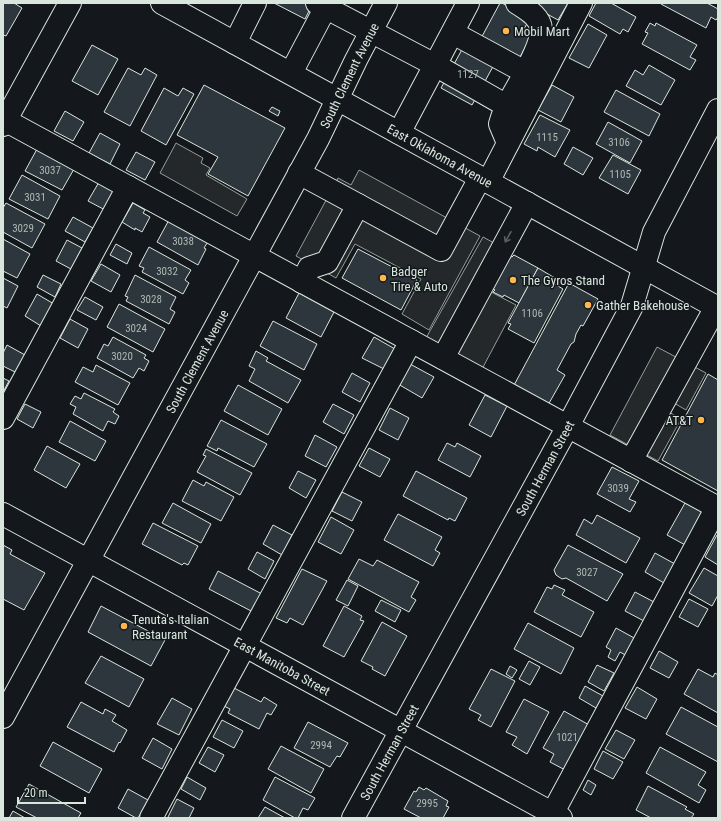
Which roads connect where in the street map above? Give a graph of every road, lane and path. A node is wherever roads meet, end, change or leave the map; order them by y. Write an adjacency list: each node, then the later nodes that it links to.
1 (70, 3): 18 (street)
2 (162, 3): 11 (street, East Oklahoma Avenue)
3 (255, 3): 11 (street)
4 (386, 3): 9 (street, South Clement Avenue)
5 (468, 3): 10 (street)
6 (516, 3): 13 (street)
7 (581, 3): 20 (street)
8 (324, 5): 9 (street); 14 (street)
9 (371, 31): 12 (street); 15 (street, South Clement Avenue)
10 (452, 33): 12 (street); 13 (street)
11 (235, 43): 14 (street, East Oklahoma Avenue)
12 (435, 65): 16 (street); 19 (street)
13 (525, 72): 16 (street)
14 (291, 73): 15 (street, East Oklahoma Avenue)
15 (337, 99): 19 (street, East Oklahoma Avenue); 21 (street, South Clement Avenue)
16 (507, 106): 20 (street)
17 (718, 110): 27 (street, South Herman Street)
18 (4, 121): 23 (street)
19 (399, 133): 22 (street, East Oklahoma Avenue)
20 (508, 143): 22 (street)
21 (299, 174): 25 (street); 26 (street, South Clement Avenue)
22 (484, 180): 24 (street, East Oklahoma Avenue); 25 (street)
23 (128, 187): 26 (street); 32 (street)
24 (527, 203): 27 (street, East Oklahoma Avenue); 31 (street, one-way to 31)
25 (358, 205): 28 (street)
26 (254, 256): 28 (street); 37 (street, South Clement Avenue)
27 (644, 267): 29 (street, East Oklahoma Avenue); 33 (street, South Herman Street)
28 (302, 282): 30 (street)
29 (717, 308): 34 (street)
30 (411, 341): 31 (street); 38 (street)
31 (442, 358): 33 (street)
32 (3, 418)
33 (568, 426): 34 (street); 40 (street, South Herman Street)
34 (631, 461): 35 (street)
35 (718, 508): 41 (street)
36 (3, 514): 37 (street, East Manitoba Street)
37 (88, 560): 38 (street, East Manitoba Street); 39 (street, South Clement Avenue)
38 (245, 645): 40 (street, East Manitoba Street); 42 (street)
39 (3, 717)
40 (401, 731): 41 (street, East Manitoba Street); 43 (street, South Herman Street)
41 (555, 816)
42 (151, 818)
43 (353, 818)

